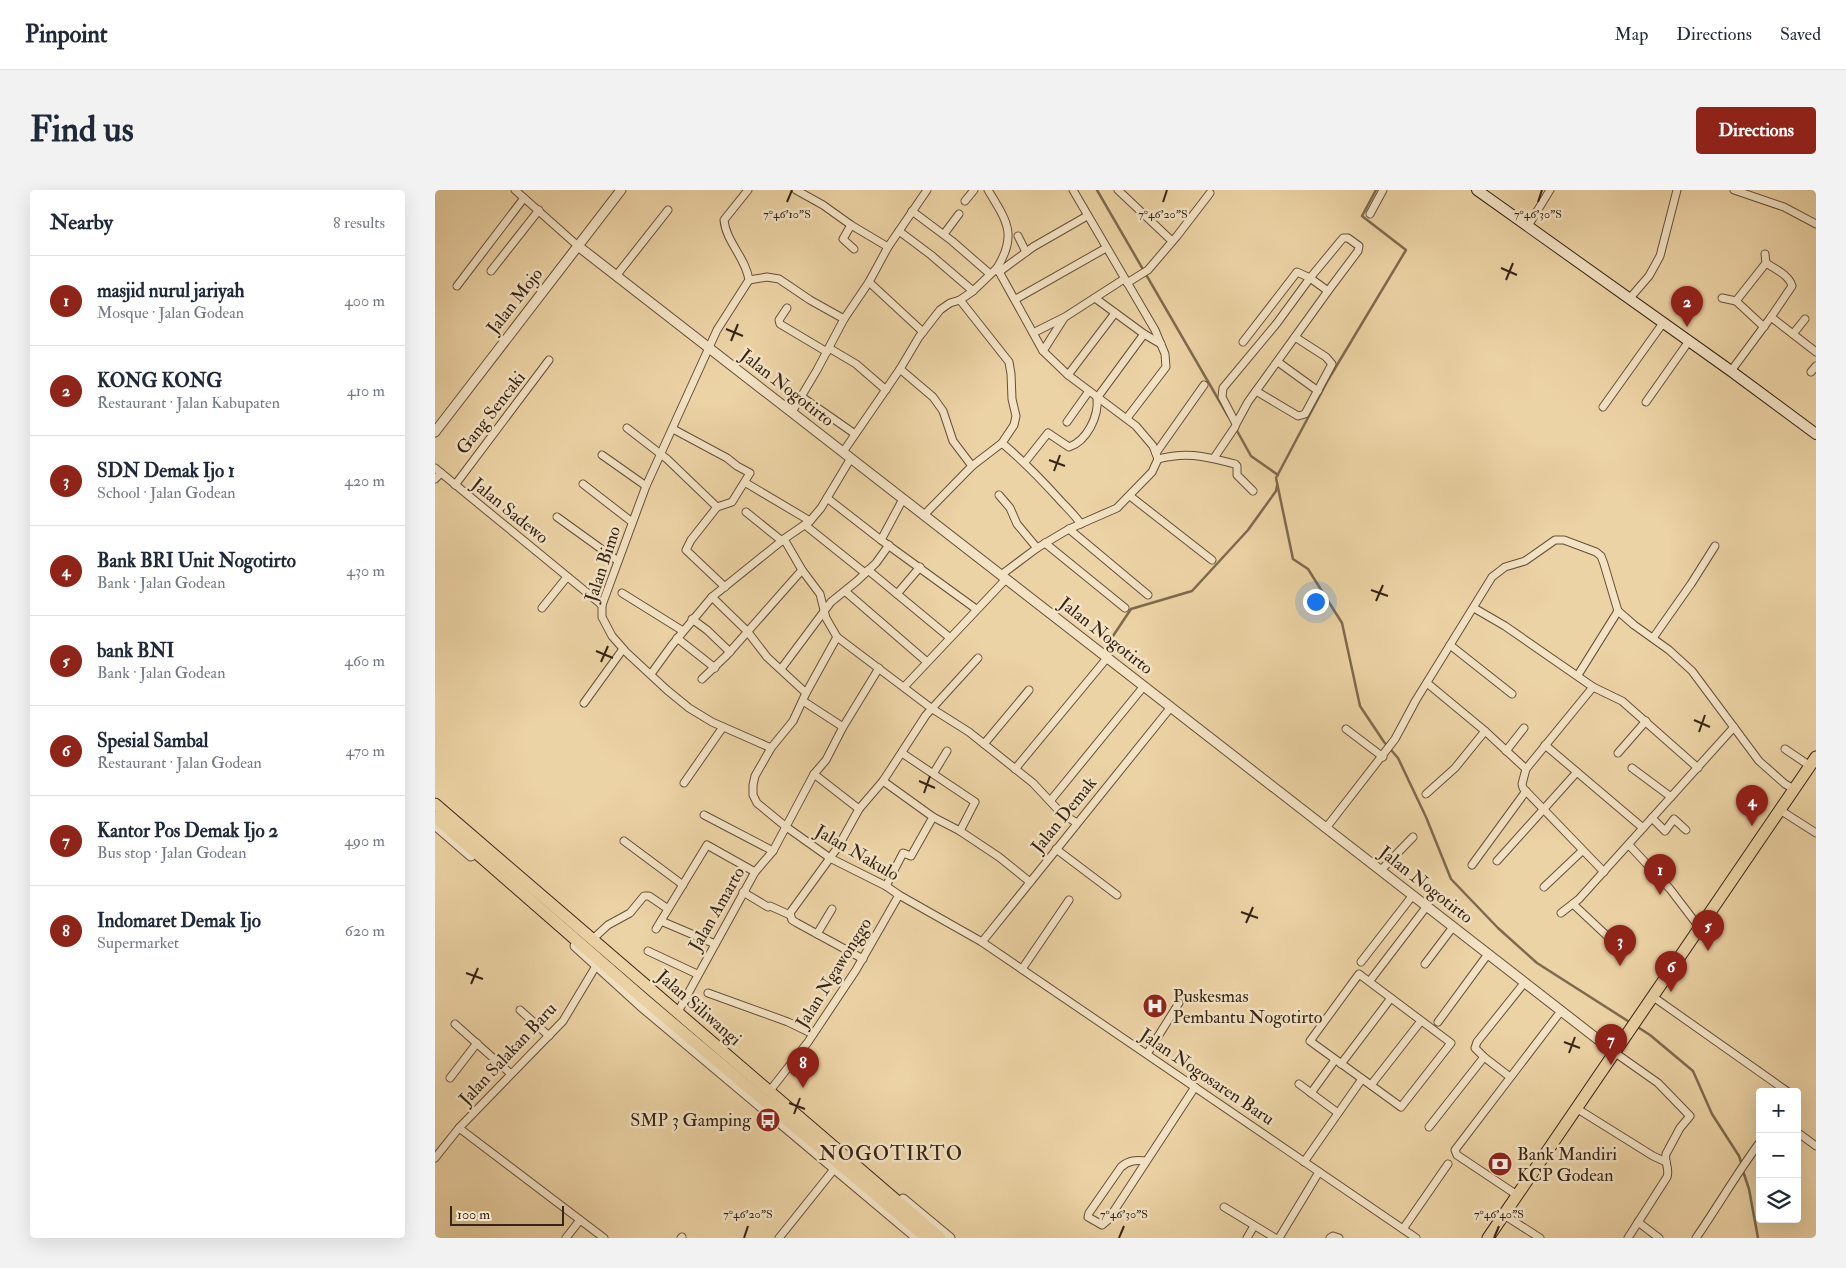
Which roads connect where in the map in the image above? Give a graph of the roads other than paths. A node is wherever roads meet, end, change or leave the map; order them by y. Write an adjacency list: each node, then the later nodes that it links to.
1 (621, 190): 30 (street, Jalan Mojo)
2 (747, 190): 42 (street)
3 (796, 190): 24 (street)
4 (927, 190): 19 (street)
5 (974, 190): 16 (street)
6 (988, 190): 37 (street)
7 (1073, 190): 22 (street)
8 (1118, 190): 29 (street)
9 (1383, 190): 21 (street)
10 (1477, 190): 25 (main road)
11 (1550, 190): 25 (street)
12 (1677, 190): 49 (street)
13 (1734, 190): 23 (street)
14 (1210, 192): 29 (street)
15 (521, 193): 17 (street); 45 (street)
16 (965, 201)
17 (539, 210): 30 (street); 38 (street)
18 (669, 210): 40 (street)
19 (912, 211): 26 (street); 27 (street)
20 (959, 214): 27 (street)
21 (1370, 214)
22 (1087, 216): 32 (street); 34 (street)
23 (1816, 224)
24 (851, 225): 31 (street); 33 (street)
25 (1528, 226): 49 (main road)
26 (899, 231): 31 (street); 46 (street)
27 (944, 234): 39 (street)
28 (1018, 236): 34 (street)
29 (1172, 241): 43 (street)
30 (578, 246): 40 (street, Jalan Nogotirto); 91 (street, Jalan Mojo)
31 (888, 247): 44 (street)
32 (1106, 248): 43 (street); 51 (street)
33 (853, 249)
34 (1026, 252): 37 (street)
35 (1765, 254): 36 (street)
36 (1766, 263): 53 (street); 57 (street)
37 (998, 270): 39 (street); 51 (street)
38 (491, 271)
39 (990, 274): 46 (street)
40 (616, 276): 70 (street, Jalan Nogotirto)
41 (1310, 278): 47 (street); 47 (street); 68 (street); 93 (street)
42 (749, 280): 58 (street); 70 (street, Jalan Bimo)
43 (1125, 281): 48 (street); 69 (street)
44 (869, 282): 58 (street); 62 (street)
45 (457, 286)
46 (973, 290): 52 (street)
47 (1328, 290): 66 (street)
48 (1095, 298): 55 (street); 56 (street)
49 (1630, 298): 60 (main road)
50 (1722, 298): 53 (street)
51 (1016, 299): 63 (street)
52 (960, 300): 62 (street); 97 (street)
53 (1736, 301): 61 (street)
54 (787, 308): 71 (street)
55 (1115, 313): 64 (street); 78 (street)
56 (1065, 317): 63 (street); 72 (street)
57 (1771, 317): 61 (street); 65 (street)
58 (844, 318): 71 (street)
59 (1805, 319): 65 (street)
60 (1663, 322): 67 (main road); 87 (street)
61 (1764, 328): 77 (street)
62 (923, 332): 76 (street)
63 (1033, 333): 72 (street)
64 (1144, 334): 69 (street); 85 (street)
65 (1793, 334): 73 (street)
66 (1295, 337): 75 (street); 81 (street)
67 (1689, 341): 77 (main road); 86 (street)
68 (1243, 342)
69 (1161, 344): 89 (street)
70 (709, 348): 88 (street, Jalan Nogotirto); 94 (street, Jalan Bimo)
71 (828, 350): 80 (street); 84 (street)
72 (1043, 351): 78 (street)
73 (1816, 352)
74 (549, 360): 110 (street, Gang Sencaki)
75 (1277, 362): 81 (street); 83 (street)
76 (900, 369): 80 (street); 105 (street)
77 (1731, 370): 96 (main road)
78 (1068, 375): 82 (street)
79 (1204, 386): 101 (street)
80 (886, 390): 95 (street)
81 (1318, 390): 83 (street)
82 (1089, 391): 85 (street); 90 (street)
83 (1256, 391): 93 (street)
84 (802, 397): 88 (street); 95 (street)
85 (1097, 398): 89 (street); 104 (street)
86 (1646, 402)
87 (1603, 407)
88 (792, 412): 98 (street, Jalan Nogotirto)
89 (1127, 418): 101 (street)
90 (1067, 422)
91 (437, 426)
92 (627, 428): 100 (street)
93 (1234, 428): 103 (street)
94 (673, 429): 100 (street, Jalan Bimo); 108 (street)
95 (855, 434): 98 (street)
96 (1816, 434)
97 (1002, 443): 104 (street); 105 (street)
98 (843, 452): 102 (street, Jalan Nogotirto)
99 (602, 455): 111 (street)
100 (661, 455): 111 (street, Jalan Bimo); 117 (street)
101 (1157, 456): 103 (street); 114 (street)
102 (851, 458): 115 (street); 116 (street, Jalan Nogotirto)
103 (1214, 458): 112 (street)
104 (1025, 462): 123 (street)
105 (973, 466): 119 (street)
106 (438, 470): 107 (street); 110 (street, Jalan Sadewo)
107 (435, 480)
108 (745, 482): 117 (street); 122 (street)
109 (583, 484): 121 (street)
110 (455, 485): 136 (street, Jalan Sadewo)
111 (646, 486): 121 (street, Jalan Bimo)
112 (1253, 491)
113 (999, 496): 130 (street)
114 (1130, 496): 123 (street); 132 (street)
115 (827, 498): 122 (street); 126 (street)
116 (903, 499): 119 (street, Jalan Nogotirto); 126 (street)
117 (717, 507): 138 (street)
118 (745, 512): 125 (street)
119 (924, 515): 137 (street, Jalan Nogotirto)
120 (557, 517): 131 (street)
121 (632, 522): 131 (street, Jalan Bimo)
122 (808, 523): 125 (street); 135 (street)
123 (1081, 524): 124 (street)
124 (1069, 529): 127 (street); 142 (street)
125 (783, 540): 134 (street); 138 (street)
126 (881, 540): 128 (street)
127 (1045, 543): 130 (street); 146 (street)
128 (889, 545): 133 (street); 135 (street)
129 (1715, 546): 157 (street)
130 (1037, 548): 137 (street)
131 (618, 560): 144 (street, Jalan Bimo)
132 (1211, 560)
133 (920, 567): 141 (street); 149 (street)
134 (801, 570): 148 (street); 153 (street)
135 (867, 571): 139 (street); 141 (street)
136 (567, 577): 144 (street, Jalan Sadewo); 145 (street)
137 (1003, 577): 149 (street); 162 (street, Jalan Nogotirto)
138 (725, 587): 143 (street)
139 (846, 592): 148 (street); 163 (street)
140 (622, 594): 152 (street)
141 (897, 594): 156 (street)
142 (1148, 595)
143 (712, 596): 151 (street); 153 (street)
144 (602, 606): 159 (street, Jalan Bimo)
145 (542, 608)
146 (1125, 608)
147 (1474, 608): 150 (street); 158 (street); 168 (street)
148 (825, 609): 154 (street); 166 (street)
149 (976, 609): 156 (street)
150 (1618, 611): 157 (street); 168 (street)
151 (692, 619): 152 (street); 160 (street)
152 (683, 631): 155 (street)
153 (747, 631): 160 (street); 166 (street)
154 (837, 636): 165 (street); 175 (street, Jalan Nakulo)
155 (677, 638): 164 (street); 167 (street)
156 (949, 638): 163 (street)
157 (1653, 638): 184 (street)
158 (1450, 645): 170 (street); 176 (street)
159 (623, 649): 167 (street, Jalan Bimo); 178 (street)
160 (730, 652): 164 (street)
161 (978, 658): 180 (street)
162 (1107, 658): 171 (street, Jalan Nogotirto); 200 (street)
163 (927, 662): 172 (street)
164 (715, 668): 169 (street)
165 (879, 668): 172 (street); 183 (street, Jalan Amarto)
166 (781, 669): 175 (street)
167 (651, 674): 182 (street, Jalan Bimo)
168 (1578, 675): 173 (street)
169 (702, 679)
170 (1427, 683): 187 (street); 196 (street)
171 (1144, 686): 179 (street, Jalan Nogotirto); 212 (street)
172 (904, 687): 180 (street)
173 (1593, 687): 181 (street); 189 (street)
174 (1029, 690): 188 (street)
175 (806, 693): 177 (street, Jalan Nakulo)
176 (1512, 694)
177 (803, 701): 183 (street); 190 (street, Jalan Nakulo)
178 (584, 703)
179 (1171, 707): 221 (street, Jalan Demak); 224 (street, Jalan Nogotirto)
180 (931, 708): 188 (street); 194 (street)
181 (1646, 721): 195 (street); 199 (street)
182 (723, 727): 190 (street, Jalan Bimo); 206 (street)
183 (843, 727): 203 (street, Jalan Amarto)
184 (1734, 727): 199 (street); 207 (street)
185 (1524, 728): 193 (street)
186 (1346, 729): 196 (street)
187 (1485, 731): 193 (street); 209 (street)
188 (984, 744): 200 (street)
189 (1545, 745): 201 (street); 202 (street)
190 (771, 748): 223 (street, Jalan Nakulo)
191 (1785, 749): 197 (street)
192 (947, 751): 204 (street)
193 (1506, 751): 201 (street)
194 (902, 753): 204 (street); 205 (street)
195 (1618, 753)
196 (1384, 755): 224 (street)
197 (1813, 761): 207 (main road)
198 (1632, 768): 210 (street)
199 (1698, 768): 210 (street)
200 (1015, 769): 212 (street)
201 (1526, 769): 208 (street)
202 (1577, 772): 215 (street); 225 (street)
203 (814, 774): 214 (street); 223 (street, Jalan Amarto)
204 (933, 774): 227 (street)
205 (883, 781): 214 (street); 218 (street)
206 (684, 783)
207 (1794, 789): 216 (main road)
208 (1526, 791): 215 (street); 237 (street)
209 (1426, 794)
210 (1671, 796): 220 (street)
211 (435, 797): 261 (street)
212 (1051, 800): 221 (street)
213 (435, 804): 307 (main road, Jalan Siliwangi)
214 (859, 809): 235 (street)
215 (1544, 809): 234 (street); 236 (street)
216 (1779, 810): 228 (street); 258 (main road)
217 (704, 815): 233 (street)
218 (933, 817): 227 (street); 243 (street)
219 (435, 818): 278 (main road, Jalan Siliwangi)
220 (1652, 818): 225 (street); 226 (street)
221 (1077, 823): 232 (street, Jalan Demak)
222 (435, 825): 270 (street)
223 (785, 826): 233 (street, Jalan Amarto); 235 (street, Jalan Nakulo)
224 (1326, 828): 238 (street, Jalan Nogotirto)
225 (1643, 828): 231 (street)
226 (1686, 830)
227 (960, 831): 241 (street)
228 (1816, 833)
229 (1413, 837): 238 (street)
230 (624, 842): 242 (street)
231 (1629, 845): 240 (street); 258 (street)
232 (1056, 849): 241 (street, Jalan Demak); 247 (street)
233 (773, 851): 239 (street, Jalan Amarto)
234 (1582, 852): 240 (street); 244 (street)
235 (830, 858): 243 (street, Jalan Nakulo); 255 (street)
236 (1497, 861)
237 (1471, 865)
238 (1381, 870): 248 (street, Jalan Nogotirto)
239 (755, 872): 242 (street); 245 (street, Jalan Amarto)
240 (1604, 872): 250 (street)
241 (1030, 882): 262 (street, Jalan Demak)
242 (683, 885): 252 (street)
243 (886, 886): 246 (street, Jalan Nakulo)
244 (1544, 887)
245 (743, 892): 255 (street); 263 (street, Jalan Amarto)
246 (899, 895): 262 (street, Jalan Nakulo); 267 (street, Jalan Ngawonggo)
247 (1117, 895)
248 (1413, 895): 251 (street, Jalan Nogotirto); 268 (street)
249 (1069, 900): 271 (street)
250 (1573, 904): 254 (street); 264 (street)
251 (1427, 906): 257 (street, Jalan Nogotirto); 273 (street)
252 (668, 909): 256 (street); 261 (street)
253 (832, 909): 260 (street)
254 (1561, 913)
255 (791, 915): 260 (street)
256 (661, 921): 259 (street); 263 (street)
257 (1453, 927): 266 (street, Jalan Nogotirto); 269 (street)
258 (1699, 927): 277 (main road)
259 (656, 928)
260 (817, 934): 267 (street)
261 (595, 937): 281 (street)
262 (982, 942): 271 (street, Jalan Nogosaren Baru)
263 (715, 944): 272 (street, Jalan Amarto)
264 (1621, 950)
265 (648, 951): 272 (street)
266 (1488, 954): 274 (street, Jalan Nogotirto); 284 (street)
267 (863, 959): 286 (street, Jalan Ngawonggo)
268 (1361, 962)
269 (1425, 964)
270 (596, 966): 278 (street); 287 (street, Jalan Salakan Baru)
271 (1022, 969): 290 (street, Jalan Nogosaren Baru)
272 (697, 974): 281 (street, Jalan Amarto)
273 (1372, 978)
274 (1525, 982): 282 (street, Jalan Nogotirto); 291 (street)
275 (709, 993): 286 (street)
276 (1391, 998): 283 (street); 292 (street); 292 (street)
277 (1650, 999): 289 (main road); 301 (street)
278 (643, 1003): 307 (main road, Jalan Siliwangi)
279 (1179, 1003): 290 (street)
280 (519, 1010): 287 (street)
281 (679, 1010): 300 (street)
282 (1561, 1011): 289 (street, Jalan Nogotirto); 294 (street)
283 (1421, 1021): 298 (street); 298 (street)
284 (1438, 1022)
285 (455, 1024): 288 (street)
286 (813, 1034): 300 (street, Jalan Ngawonggo)
287 (549, 1036): 293 (street, Jalan Salakan Baru)
288 (477, 1043): 293 (street); 295 (street)
289 (1614, 1052): 303 (main road); 314 (street)
290 (1147, 1054): 299 (street, Jalan Nogosaren Baru)
291 (1484, 1057): 294 (street); 305 (street)
292 (1338, 1062): 296 (street); 302 (street)
293 (511, 1074): 306 (street, Jalan Salakan Baru)
294 (1510, 1077): 318 (street)
295 (450, 1078)
296 (1362, 1079): 298 (street); 304 (street)
297 (1299, 1084): 302 (street)
298 (1371, 1086)
299 (1195, 1087): 312 (street); 313 (street, Jalan Nogosaren Baru)
300 (772, 1088): 307 (street)
301 (1782, 1088)
302 (1311, 1093): 304 (street)
303 (1576, 1108): 314 (street); 318 (main road)
304 (1338, 1113): 313 (street)
305 (1429, 1127)
306 (459, 1128): 311 (street, Jalan Salakan Baru); 322 (street)
307 (806, 1130): 316 (street); 319 (main road, Jalan Siliwangi); 331 (street)
308 (1798, 1133): 309 (street)
309 (1816, 1146)
310 (1756, 1147): 342 (street)
311 (435, 1158)
312 (1146, 1161): 312 (street)
313 (1304, 1162): 317 (street, Jalan Nogosaren Baru)
314 (1666, 1162): 323 (street)
315 (1448, 1164): 325 (street)
316 (835, 1168): 328 (street); 329 (street)
317 (1319, 1172): 325 (street, Jalan Nogosaren Baru); 334 (street)
318 (1517, 1195): 321 (main road)
319 (885, 1197): 329 (main road, Jalan Siliwangi); 330 (main road, Jalan Siliwangi)
320 (1224, 1207): 324 (street)
321 (1504, 1215): 338 (main road); 339 (street)
322 (581, 1220): 326 (street); 327 (street)
323 (1638, 1222): 340 (street); 341 (street)
324 (1254, 1226): 332 (street); 333 (street)
325 (1403, 1229): 337 (street, Jalan Nogosaren Baru)
326 (566, 1238)
327 (604, 1238)
328 (779, 1238)
329 (918, 1238)
330 (940, 1238)
331 (950, 1238)
332 (1247, 1238)
333 (1275, 1238)
334 (1279, 1238)
335 (1330, 1238): 336 (street)
336 (1339, 1238)
337 (1416, 1238)
338 (1488, 1238)
339 (1540, 1238)
340 (1628, 1238)
341 (1659, 1238)
342 (1696, 1238)

